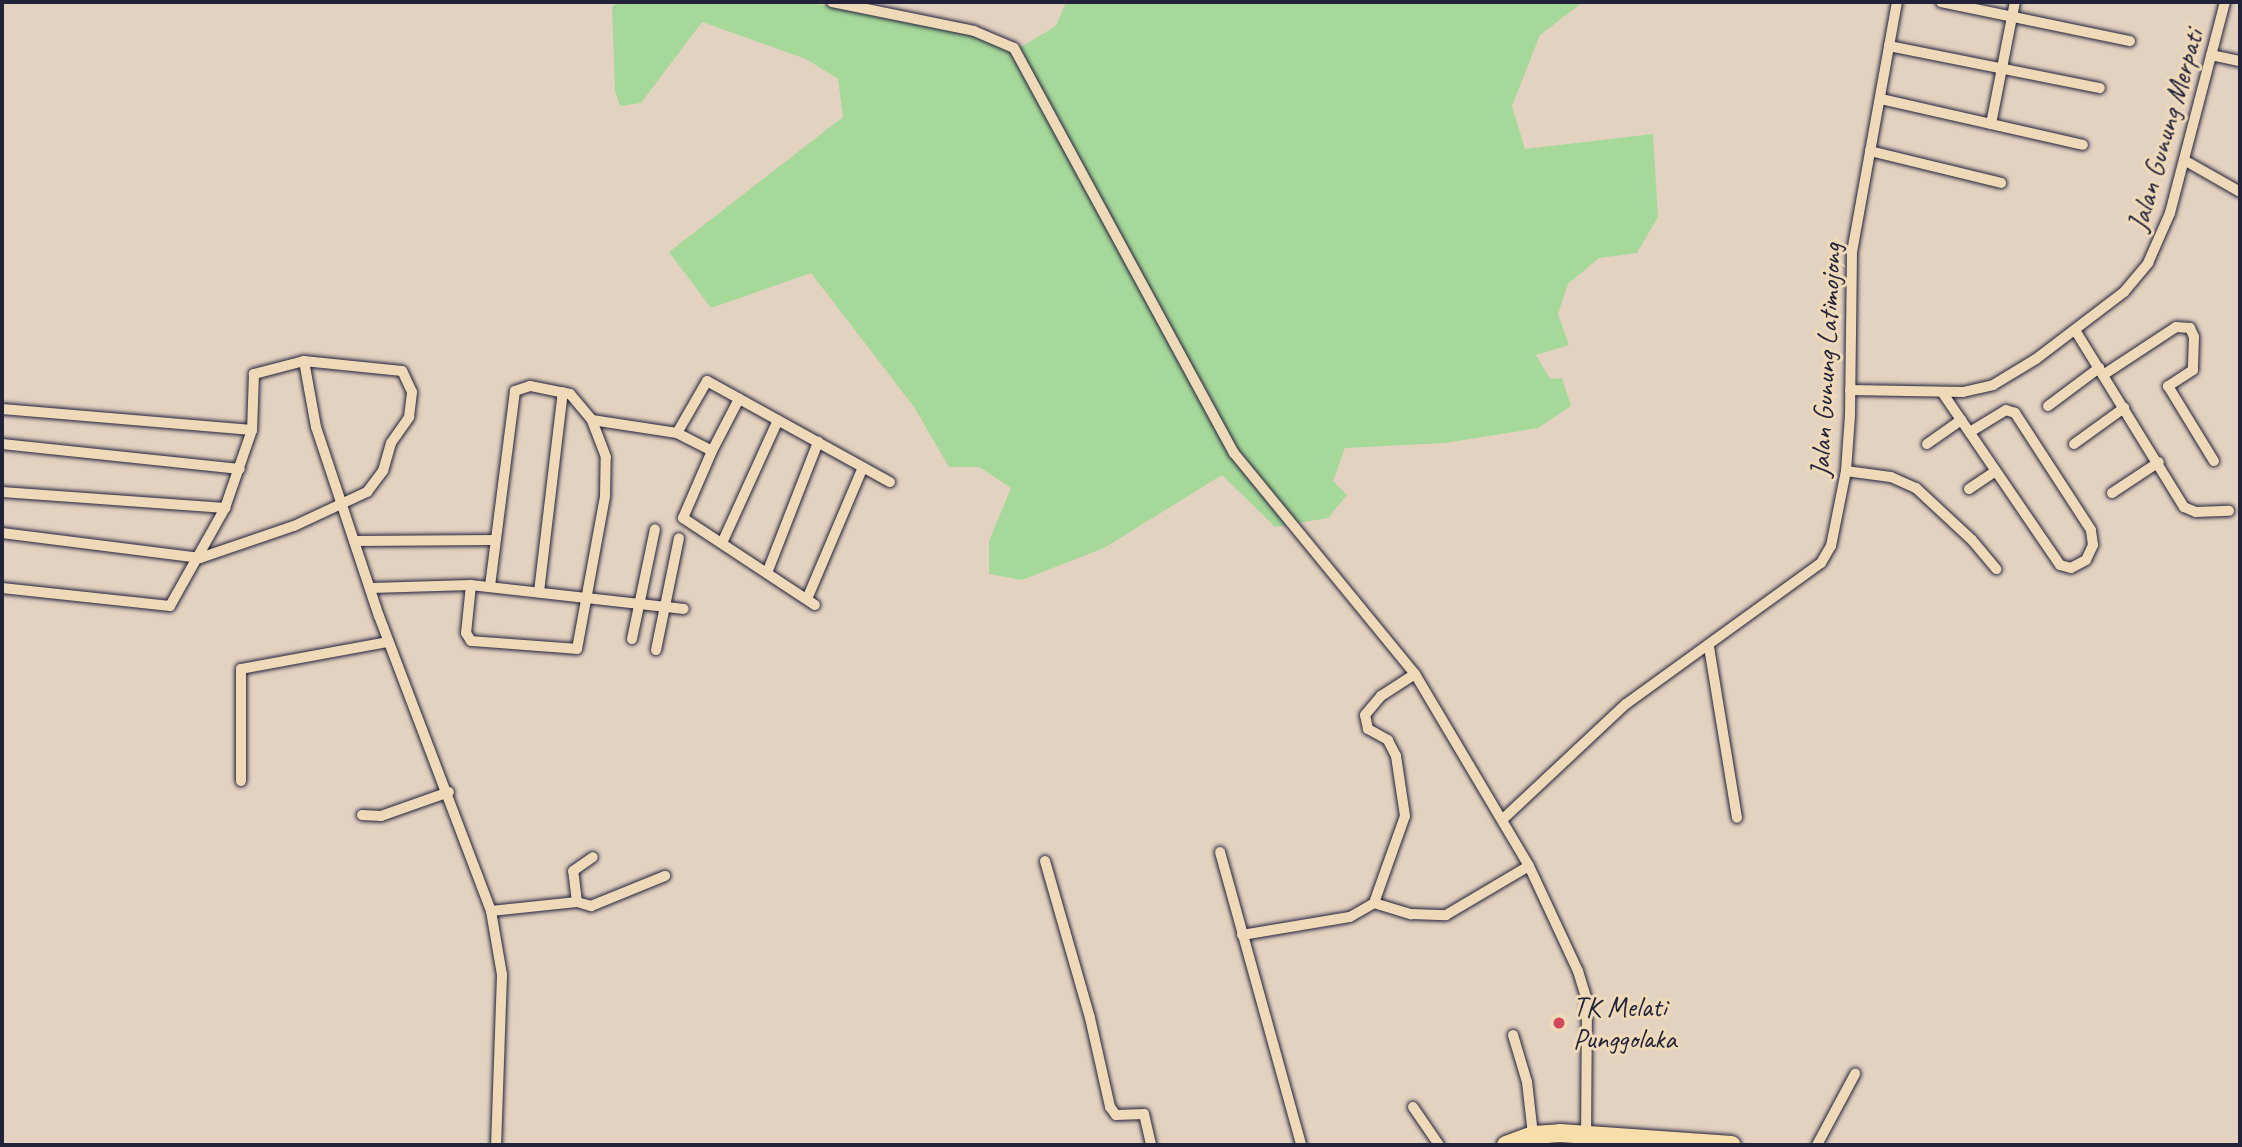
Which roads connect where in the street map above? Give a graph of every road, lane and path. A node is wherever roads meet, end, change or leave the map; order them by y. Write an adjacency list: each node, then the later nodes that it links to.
1 (832, 2): 78 (street)
2 (1897, 2): 8 (street, Jalan Gunung Latimojong)
3 (1941, 2): 6 (street)
4 (2015, 2): 6 (street)
5 (2225, 2): 9 (street, Jalan Gunung Merpati)
6 (2012, 16): 7 (street); 11 (street)
7 (2130, 41)
8 (1889, 46): 11 (street); 13 (street, Jalan Gunung Latimojong)
9 (2211, 55): 10 (street); 17 (street, Jalan Gunung Merpati)
10 (2240, 61)
11 (2001, 68): 12 (street); 14 (street)
12 (2099, 88)
13 (1881, 99): 14 (street); 16 (street, Jalan Gunung Latimojong)
14 (1991, 124): 15 (street)
15 (2083, 145)
16 (1870, 151): 18 (street); 25 (street, Jalan Gunung Latimojong)
17 (2184, 160): 19 (street); 20 (street, Jalan Gunung Merpati)
18 (2001, 183)
19 (2240, 192)
20 (2075, 330): 22 (street); 27 (street, Jalan Gunung Merpati)
21 (304, 360): 35 (street); 53 (street); 53 (street)
22 (2101, 371): 24 (street); 29 (street); 30 (street)
23 (2161, 375): 24 (street)
24 (2168, 386): 43 (street)
25 (1850, 390): 27 (street, Jalan Gunung Merpati); 47 (street, Jalan Gunung Latimojong)
26 (563, 392): 32 (street); 59 (street); 69 (street)
27 (1942, 392): 34 (street)
28 (739, 399): 33 (street); 37 (street); 42 (street)
29 (2048, 407)
30 (2124, 408): 41 (street); 44 (street)
31 (2, 409): 35 (street)
32 (592, 420): 37 (street); 70 (street)
33 (778, 420): 38 (street); 61 (street)
34 (1961, 421): 36 (street); 40 (street)
35 (252, 430): 46 (street)
36 (1970, 432): 48 (street); 48 (street)
37 (677, 433): 42 (street)
38 (818, 442): 45 (street); 64 (street)
39 (2, 444): 46 (street)
40 (1927, 444)
41 (2074, 444)
42 (712, 451): 61 (street)
43 (2214, 461)
44 (2159, 462): 52 (street); 55 (street)
45 (863, 467): 49 (street); 64 (street)
46 (240, 469): 54 (street)
47 (1846, 471): 63 (street); 76 (street, Jalan Gunung Latimojong)
48 (1996, 471): 50 (street)
49 (890, 482)
50 (1969, 489)
51 (2, 492): 54 (street)
52 (2112, 493)
53 (342, 505): 60 (street); 62 (street)
54 (225, 509): 62 (street)
55 (2229, 511)
56 (655, 529): 71 (street)
57 (2, 533): 62 (street)
58 (678, 538): 72 (street)
59 (495, 540): 60 (street); 66 (street)
60 (354, 541): 68 (street)
61 (722, 543): 64 (street)
62 (200, 558): 67 (street)
63 (1996, 569)
64 (767, 572)
65 (471, 585): 66 (street); 68 (street); 70 (street)
66 (490, 586): 69 (street)
67 (2, 588)
68 (371, 589): 75 (street)
69 (539, 592): 70 (street)
70 (586, 599): 71 (street)
71 (638, 604): 72 (street); 74 (street)
72 (664, 607): 73 (street); 77 (street)
73 (684, 609)
74 (632, 639)
75 (388, 642): 79 (street); 80 (street)
76 (1709, 647): 82 (street); 83 (street, Jalan Gunung Latimojong)
77 (656, 650)
78 (1415, 674): 83 (street); 90 (street)
79 (242, 781)
80 (449, 792): 81 (street); 91 (street)
81 (362, 815)
82 (1737, 818)
83 (1503, 819): 87 (street)
84 (1220, 852): 92 (street)
85 (593, 857): 89 (street)
86 (1045, 861): 99 (street)
87 (1529, 866): 90 (street); 97 (street)
88 (665, 876): 89 (street)
89 (577, 902): 91 (street)
90 (1374, 903): 92 (street)
91 (491, 911): 98 (street)
92 (1242, 935): 100 (street)
93 (1513, 1035): 96 (street)
94 (1855, 1074): 104 (street)
95 (1413, 1107): 101 (street)
96 (1533, 1135): 97 (highway); 102 (highway)
97 (1587, 1140): 103 (highway)
98 (496, 1145)
99 (1152, 1145)
100 (1301, 1145)
101 (1439, 1145)
102 (1506, 1145)
103 (1732, 1145)
104 (1817, 1145)

